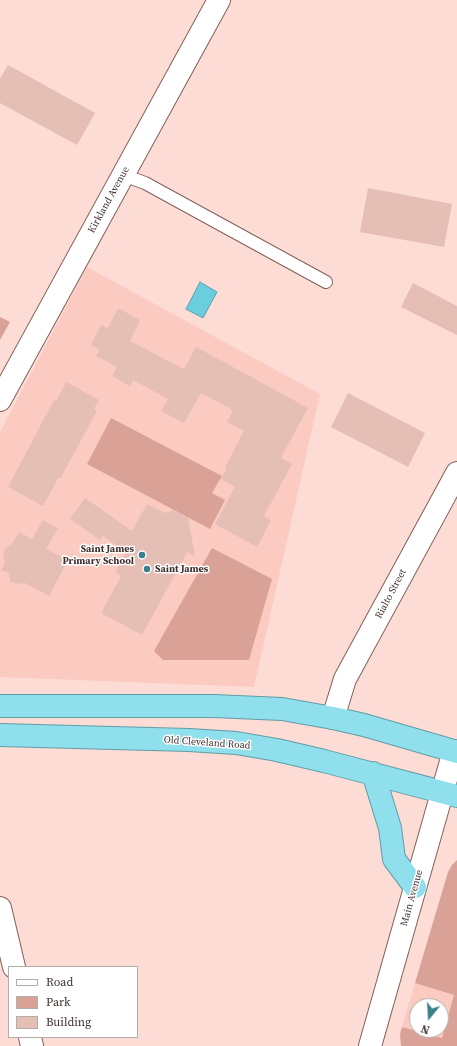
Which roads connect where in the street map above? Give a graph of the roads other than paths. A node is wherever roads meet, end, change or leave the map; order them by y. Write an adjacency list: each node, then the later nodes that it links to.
1 (219, 0): 2 (street, Kirkland Avenue)
2 (123, 175): 3 (lane); 4 (street, Kirkland Avenue)
3 (326, 282)
4 (0, 400)
5 (457, 472): 7 (street, Rialto Street)
6 (0, 706): 7 (highway)
7 (333, 718): 9 (highway)
8 (0, 735): 10 (highway, Old Cleveland Road)
9 (456, 753): 11 (street, Main Avenue)
10 (373, 773): 11 (highway, Old Cleveland Road); 12 (highway)
11 (449, 794): 12 (street, Main Avenue)
12 (415, 887): 15 (street, Main Avenue)
13 (0, 908): 14 (street)
14 (14, 966)
15 (370, 1046)

